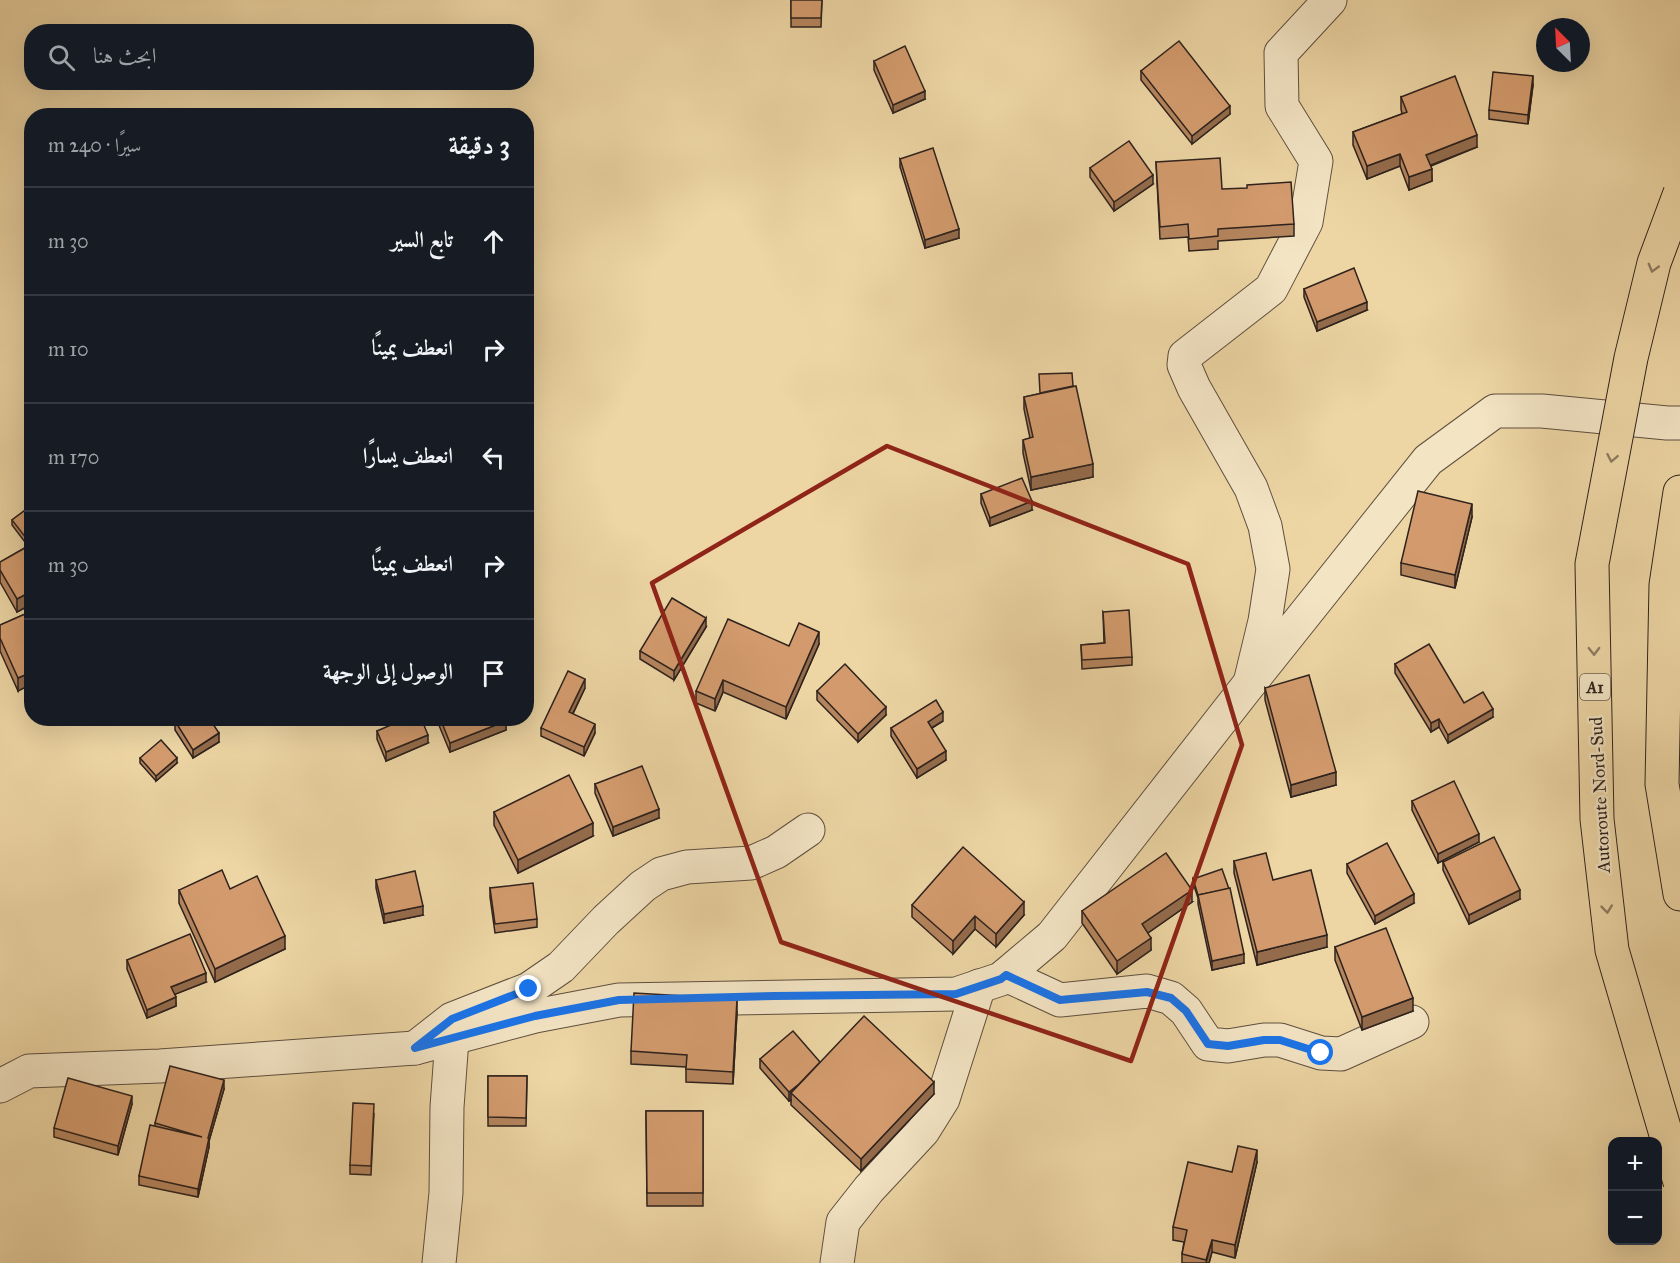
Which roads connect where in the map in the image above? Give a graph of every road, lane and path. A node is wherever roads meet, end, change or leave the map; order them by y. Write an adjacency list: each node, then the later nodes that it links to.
1 (1330, 0): 5 (street)
2 (1680, 193): 13 (highway, Autoroute Nord-Sud / A1, one-way to 13, bridge)
3 (1680, 423): 5 (street)
4 (1680, 492): 7 (highway)
5 (1250, 683): 8 (street)
6 (808, 830): 11 (street)
7 (1680, 894)
8 (992, 981): 9 (street); 10 (street); 15 (street)
9 (1412, 1022)
10 (452, 1039): 11 (street); 14 (street)
11 (415, 1048): 12 (street)
12 (0, 1086)
13 (1680, 1182)
14 (439, 1263)
15 (837, 1263)

